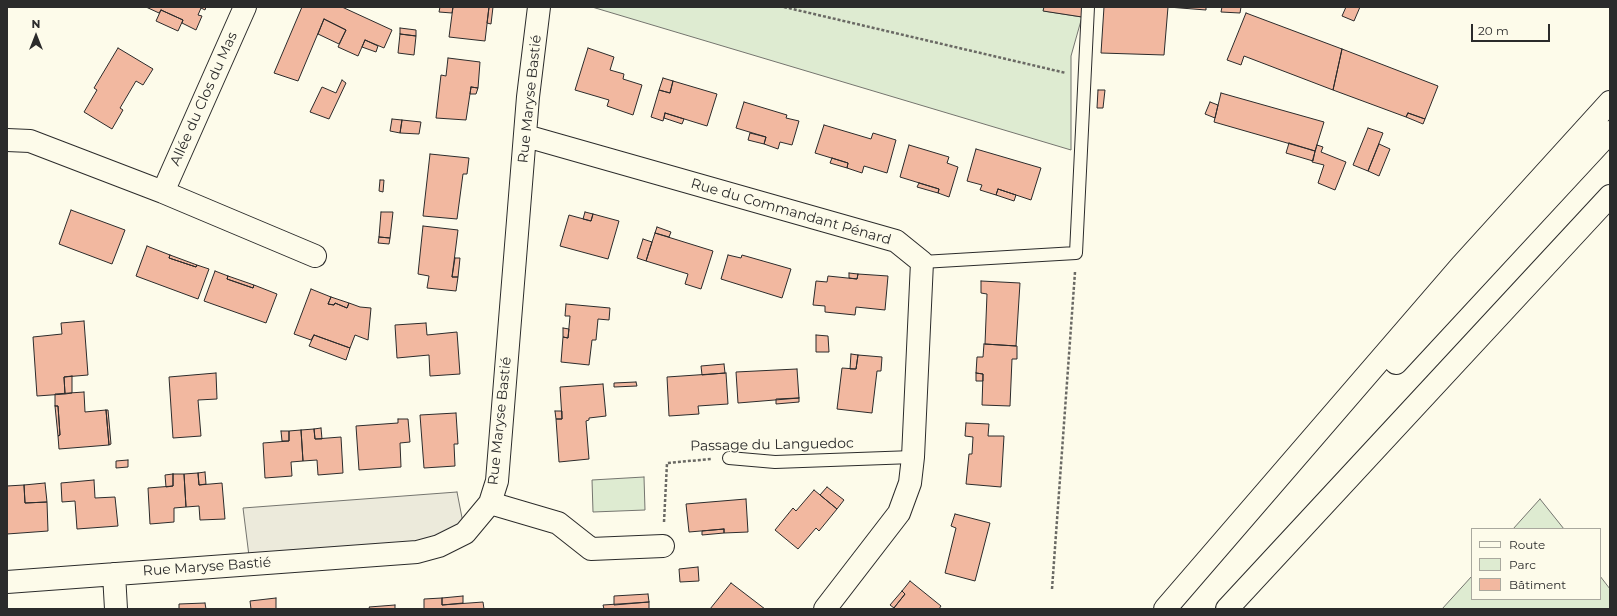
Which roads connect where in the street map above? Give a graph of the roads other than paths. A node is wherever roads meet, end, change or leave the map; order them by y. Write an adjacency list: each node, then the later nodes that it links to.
1 (245, 7): 8 (main road, Allée du Clos du Mas)
2 (539, 7): 6 (main road, Rue Maryse Bastié)
3 (1088, 7): 11 (lane)
4 (1610, 102): 20 (main road)
5 (1610, 132): 21 (main road)
6 (526, 136): 11 (main road, Rue du Commandant Pénard); 14 (main road, Rue Maryse Bastié)
7 (7, 140): 8 (main road)
8 (163, 192): 10 (main road)
9 (1610, 196): 22 (main road)
10 (315, 256)
11 (922, 262): 12 (main road)
12 (913, 457): 13 (lane, Passage du Languedoc); 19 (main road)
13 (729, 458)
14 (490, 503): 15 (main road); 16 (main road, Rue Maryse Bastié)
15 (663, 546)
16 (114, 574): 17 (main road, Rue Maryse Bastié); 18 (main road)
17 (7, 582)
18 (116, 609)
19 (825, 609)
20 (1165, 609)
21 (1169, 609)
22 (1227, 609)

